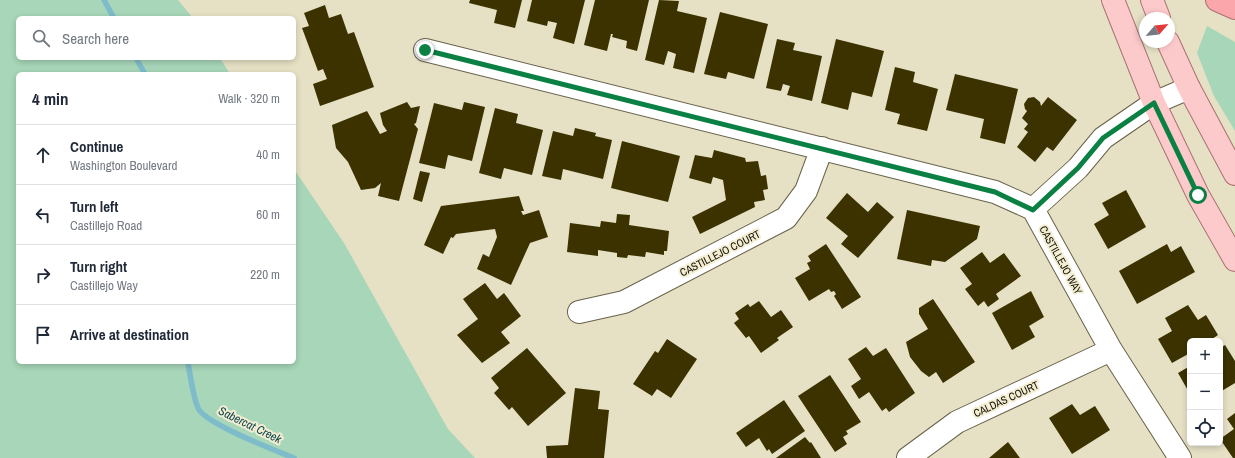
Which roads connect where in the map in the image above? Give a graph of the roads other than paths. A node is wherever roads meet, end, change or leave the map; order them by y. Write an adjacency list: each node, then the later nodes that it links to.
1 (1113, 0): 9 (main road)
2 (1152, 0): 5 (main road)
3 (1217, 0): 4 (highway)
4 (1235, 8)
5 (1157, 12)
6 (1171, 48): 8 (main road)
7 (425, 50): 10 (street)
8 (1189, 88): 9 (street); 11 (main road)
9 (1154, 103): 12 (street); 13 (main road)
10 (822, 148): 12 (street); 14 (street, CASTILLEJO COURT)
11 (1235, 174)
12 (1033, 210): 15 (street, CASTILLEJO WAY)
13 (1235, 260)
14 (580, 312)
15 (1111, 350): 16 (street, CALDAS COURT); 17 (street, CASTILLEJO WAY)
16 (908, 458)
17 (1180, 458)

